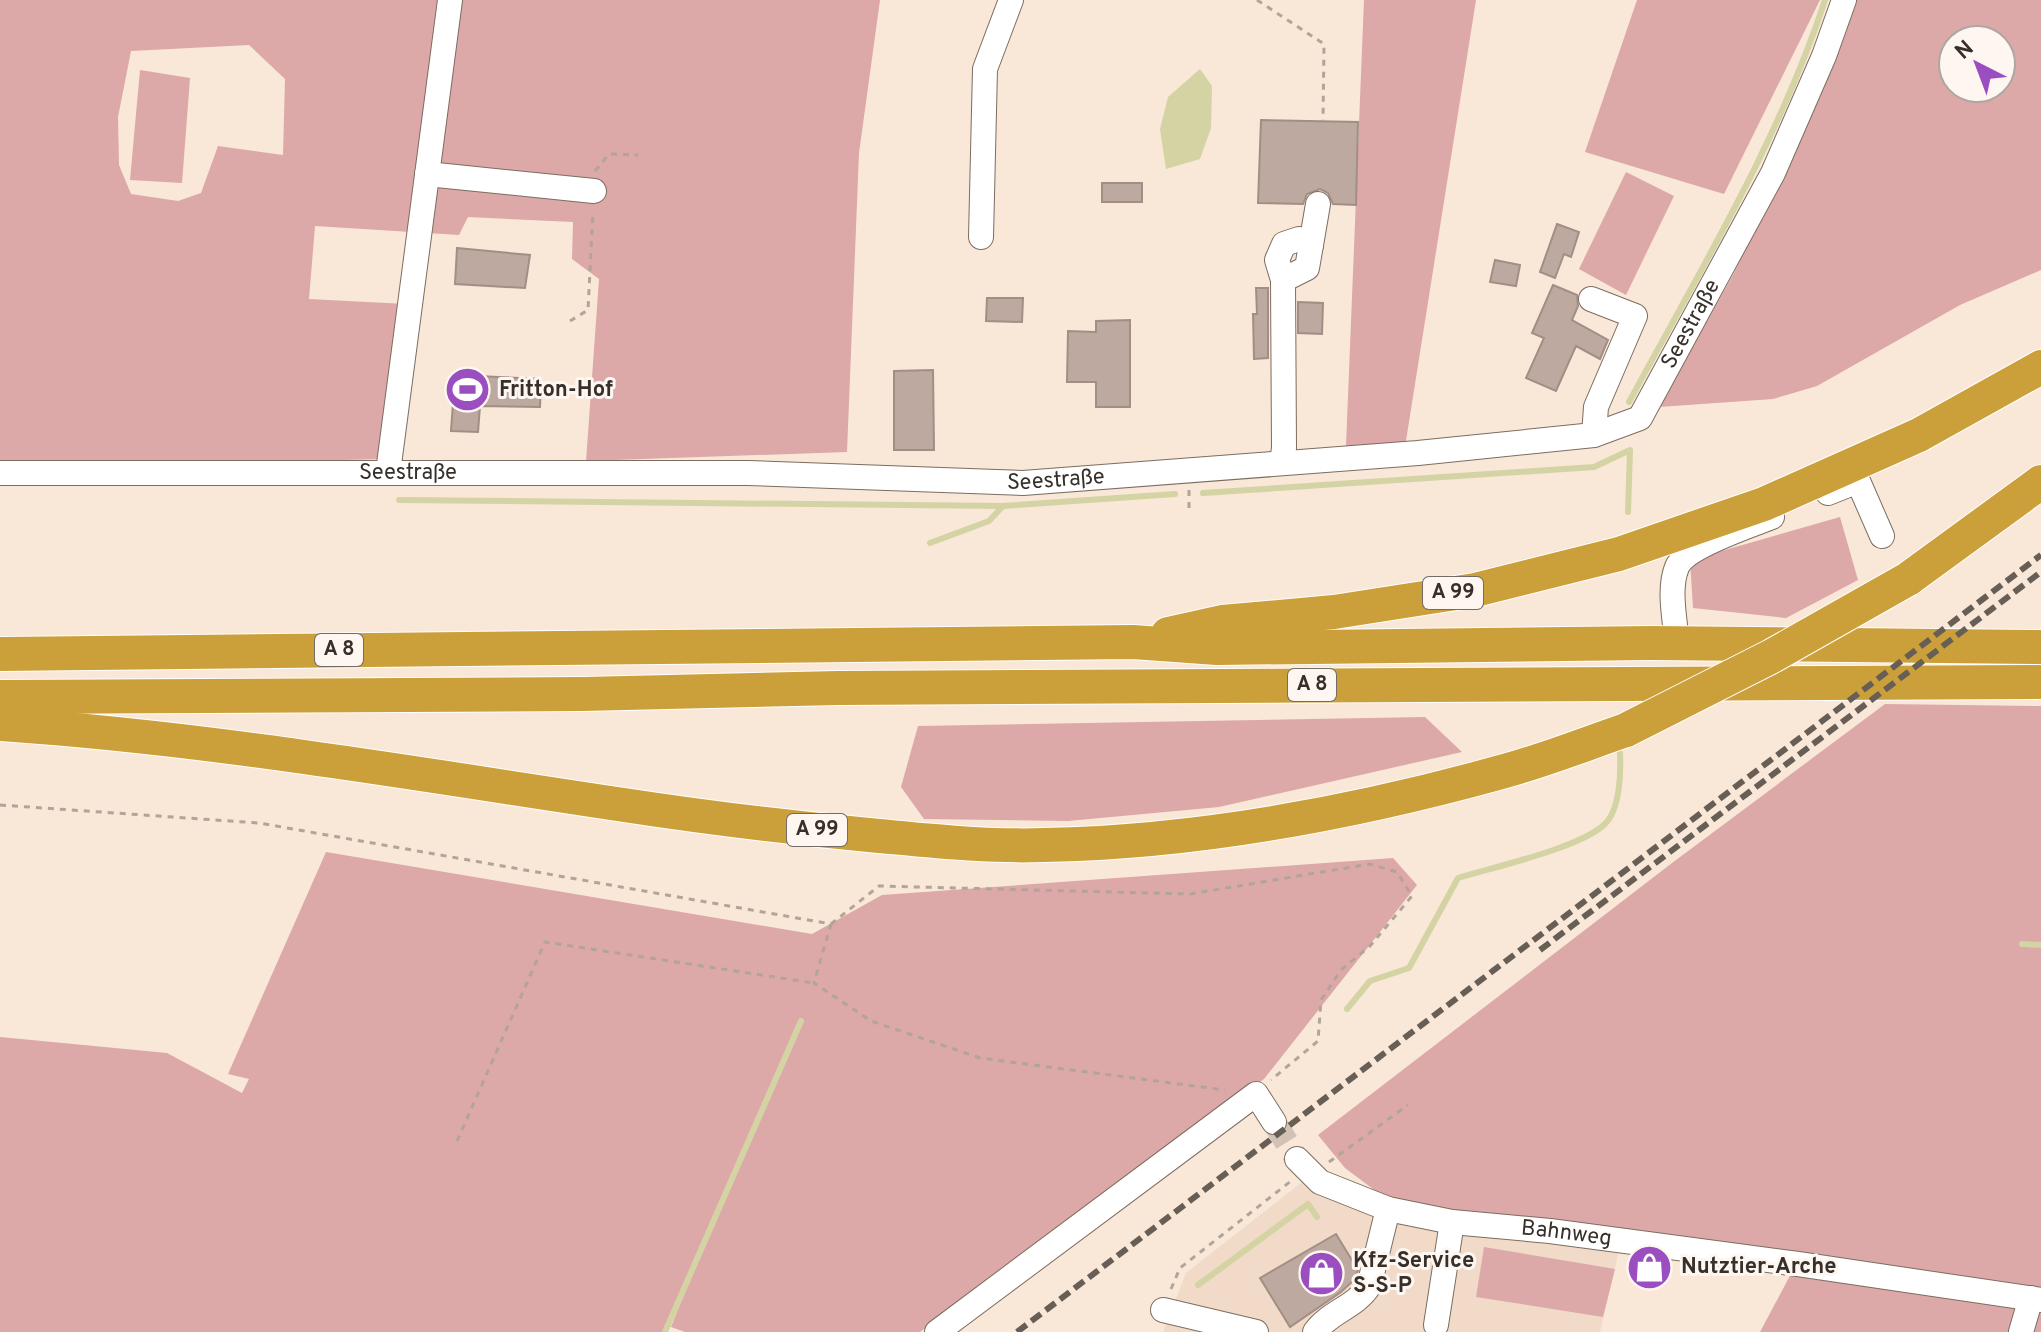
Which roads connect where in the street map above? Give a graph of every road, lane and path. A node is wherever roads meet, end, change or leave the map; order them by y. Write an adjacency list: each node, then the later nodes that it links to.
1 (450, 0): 7 (street)
2 (1011, 0): 10 (street)
3 (1257, 0): 5 (path)
4 (1844, 0): 14 (street, Seestraße)
5 (1323, 121)
6 (638, 155): 8 (path)
7 (427, 174): 8 (street); 16 (street)
8 (594, 191): 12 (path)
9 (1318, 204): 15 (street)
10 (981, 237)
11 (1591, 299): 14 (street)
12 (570, 321)
13 (2041, 367): 20 (highway, A 99)
14 (1594, 435): 15 (street, Seestraße)
15 (1282, 463): 16 (street, Seestraße)
16 (388, 472): 17 (street, Seestraße)
17 (0, 473)
18 (2041, 482): 26 (highway, A 99, bridge)
19 (1882, 536): 21 (street)
20 (1133, 642): 21 (highway, A 8); 23 (highway, A 8)
21 (1677, 643): 22 (highway, A 8)
22 (2041, 647)
23 (0, 654)
24 (2041, 682): 25 (highway, A 8)
25 (0, 697)
26 (0, 724)
27 (0, 805): 28 (path)
28 (831, 924): 29 (path); 30 (path)
29 (814, 983): 30 (path); 33 (path)
30 (1256, 1094): 32 (street); 41 (street)
31 (1408, 1105): 34 (path)
32 (1274, 1122)
33 (457, 1141)
34 (1306, 1167): 35 (street, Bahnweg); 37 (path)
35 (1388, 1209): 36 (street, Bahnweg); 43 (street)
36 (1452, 1222): 38 (street, Bahnweg); 40 (street)
37 (1180, 1268)
38 (2036, 1299): 44 (street)
39 (1163, 1310): 42 (street)
40 (1436, 1325)
41 (937, 1332)
42 (1256, 1332)
43 (1315, 1332)
44 (2021, 1332)

